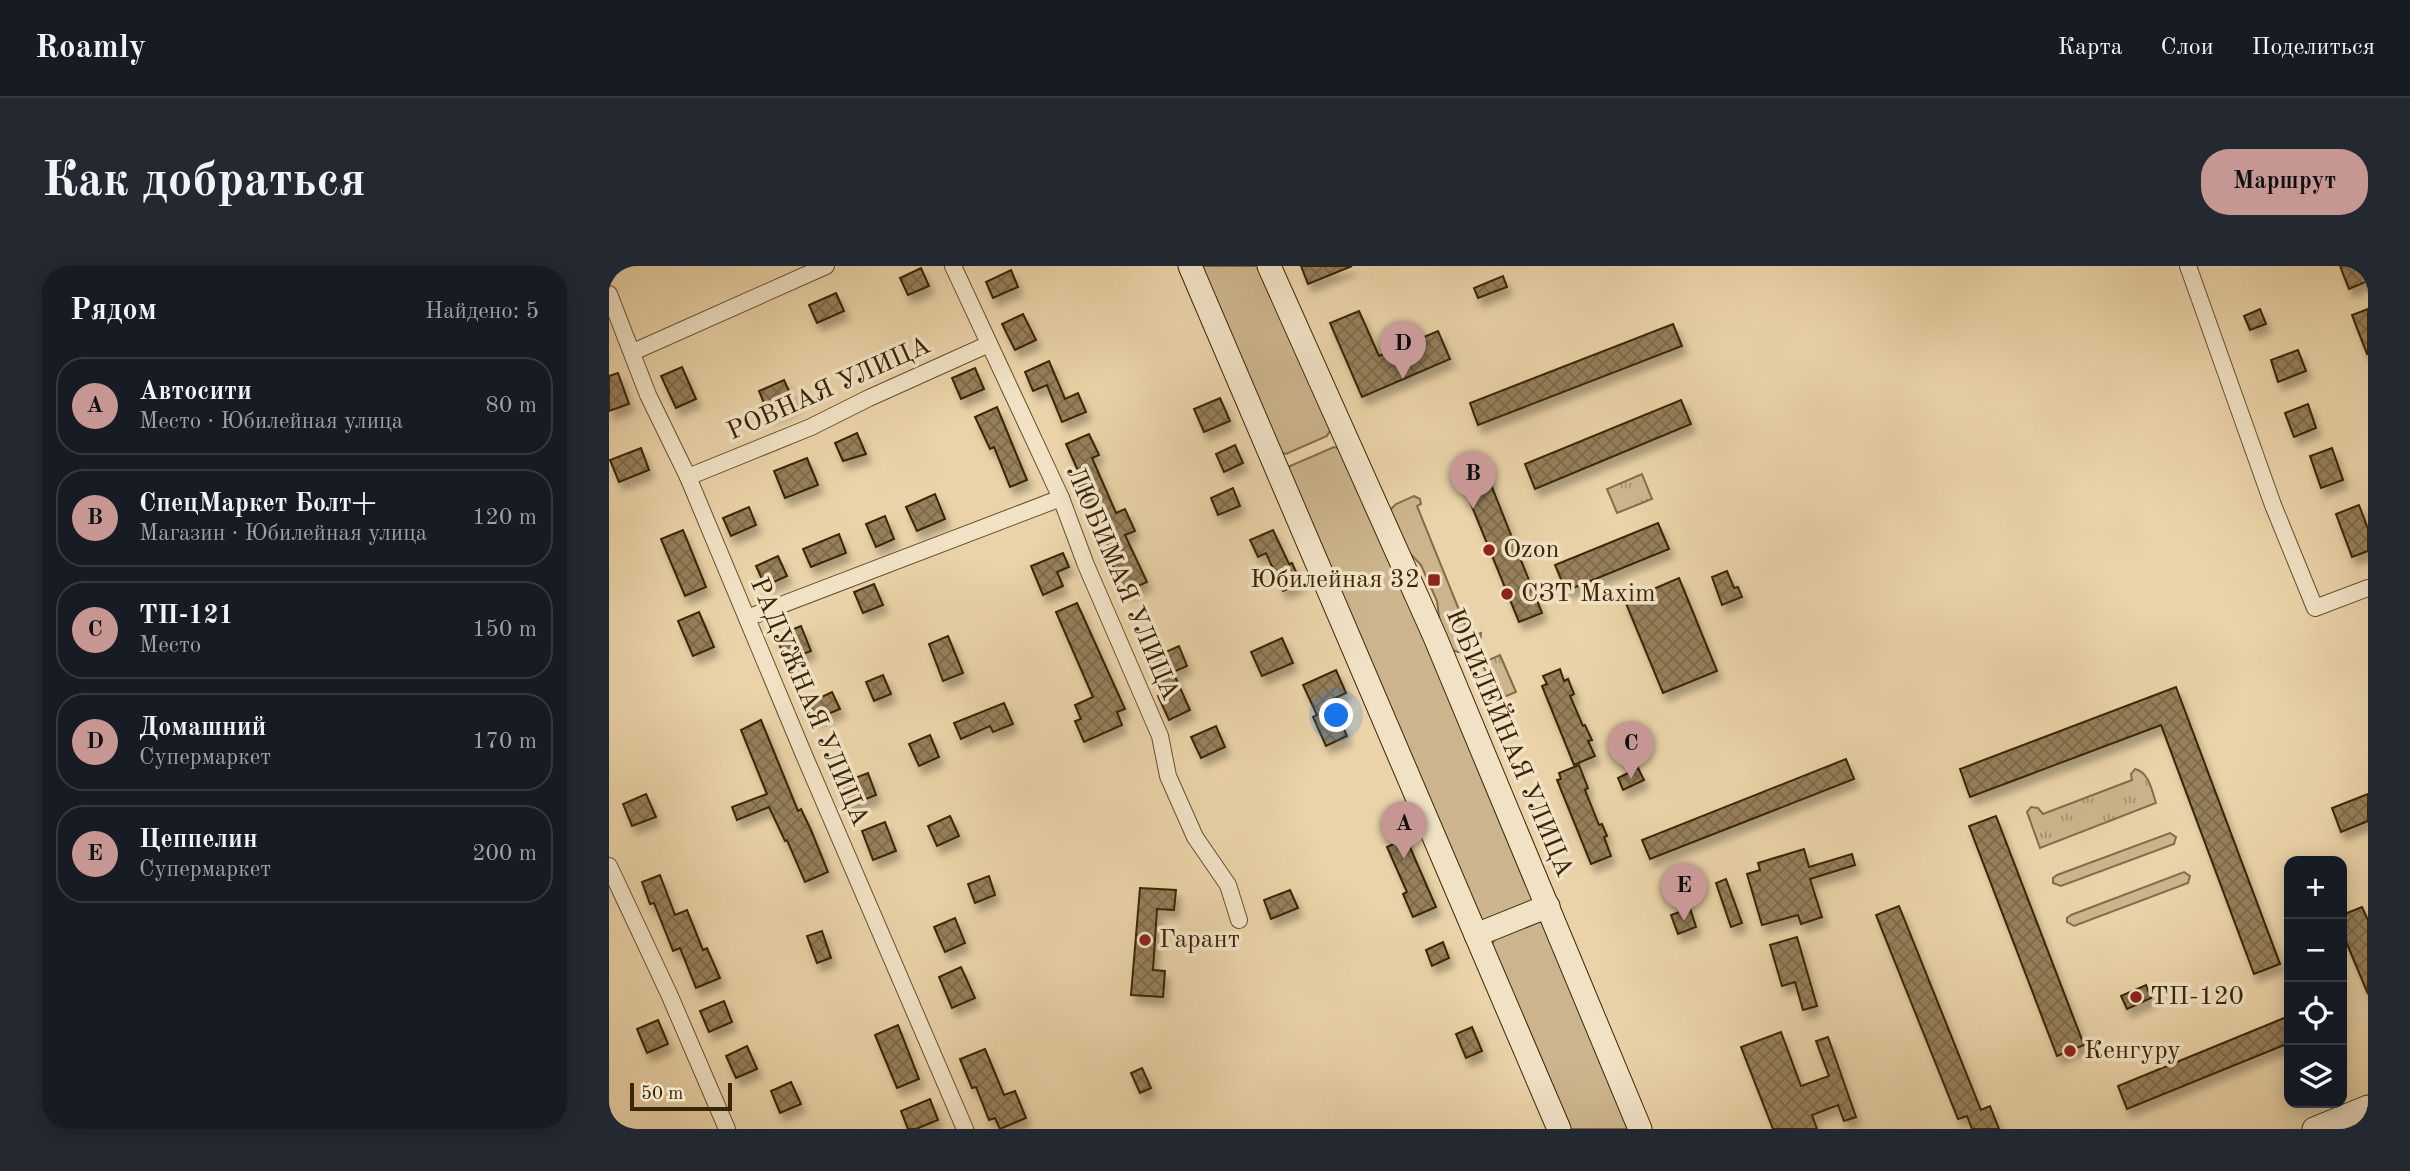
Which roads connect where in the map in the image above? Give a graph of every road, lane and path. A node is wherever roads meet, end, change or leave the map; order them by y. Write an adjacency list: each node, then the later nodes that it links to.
1 (826, 266): 8 (street)
2 (953, 266): 7 (street, ЛЮБИМАЯ УЛИЦА)
3 (1190, 266): 16 (main road)
4 (1269, 266): 14 (main road, ЮБИЛЕЙНАЯ УЛИЦА)
5 (2188, 266): 11 (street)
6 (609, 294): 8 (street, РАДУЖНАЯ УЛИЦА)
7 (989, 344): 9 (street, РОВНАЯ УЛИЦА); 10 (street, ЛЮБИМАЯ УЛИЦА)
8 (633, 352): 9 (street, РАДУЖНАЯ УЛИЦА)
9 (688, 477): 12 (street, РАДУЖНАЯ УЛИЦА)
10 (1061, 498): 12 (street); 15 (street, ЛЮБИМАЯ УЛИЦА)
11 (2368, 588)
12 (747, 618): 19 (street, РАДУЖНАЯ УЛИЦА)
13 (609, 866): 18 (street)
14 (1548, 906): 16 (main road); 21 (main road, ЮБИЛЕЙНАЯ УЛИЦА)
15 (1239, 920)
16 (1476, 935): 20 (main road)
17 (2368, 1107): 22 (main road)
18 (727, 1129)
19 (965, 1129)
20 (1559, 1129)
21 (1640, 1129)
22 (2314, 1129)

